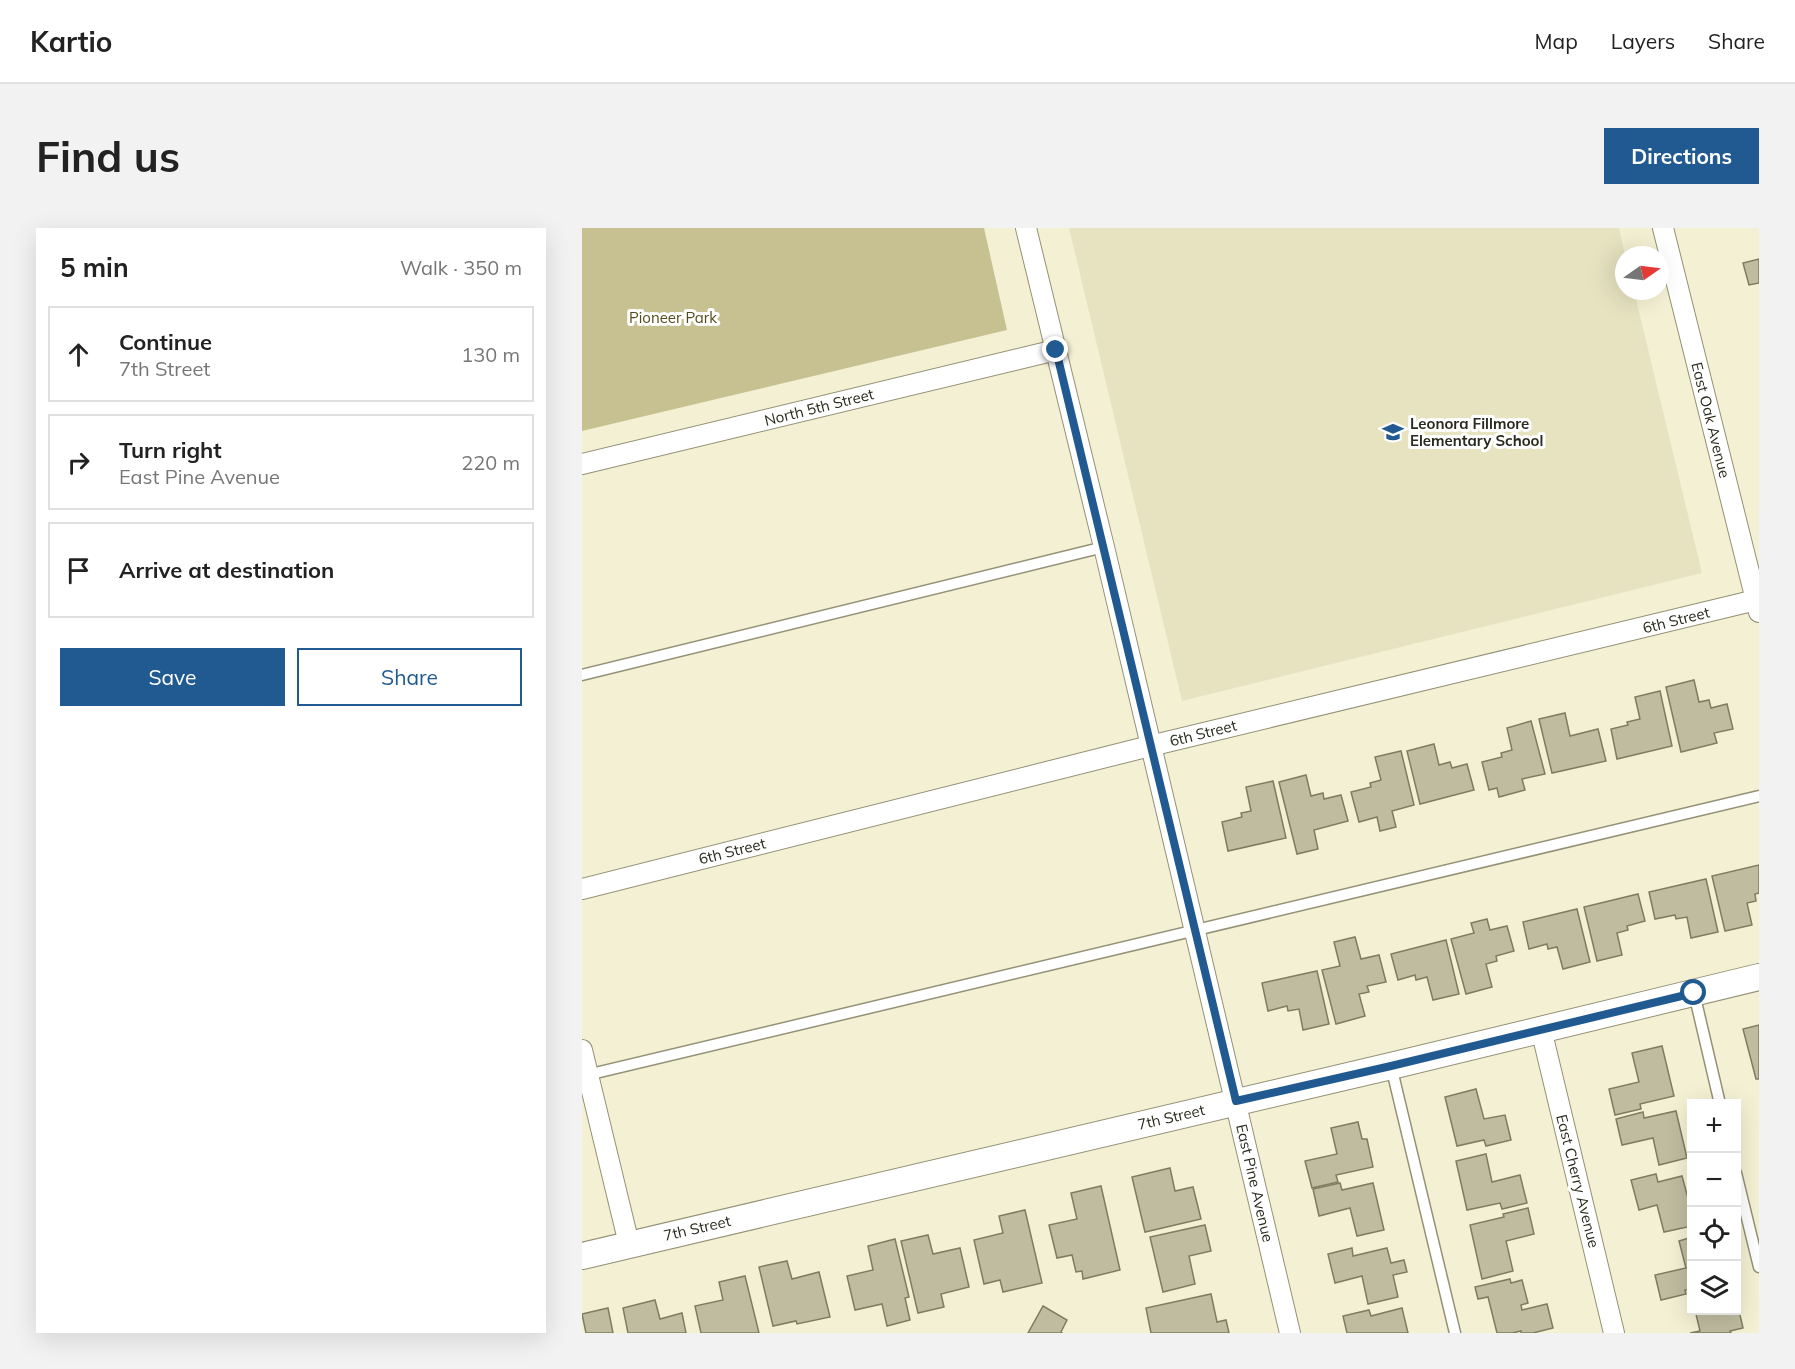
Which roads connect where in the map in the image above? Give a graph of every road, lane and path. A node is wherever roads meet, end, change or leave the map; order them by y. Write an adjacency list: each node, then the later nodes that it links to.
1 (1026, 228): 3 (street, East Pine Avenue)
2 (1664, 228): 6 (street, East Oak Avenue)
3 (1056, 350): 4 (street, North 5th Street); 5 (street, East Pine Avenue)
4 (582, 464)
5 (1104, 547): 7 (lane); 8 (street, East Pine Avenue)
6 (1757, 606): 8 (street, 6th Street)
7 (582, 675)
8 (1150, 746): 10 (street, 6th Street); 11 (street, East Pine Avenue)
9 (1759, 796): 11 (lane)
10 (582, 889)
11 (1194, 929): 17 (lane); 19 (street, East Pine Avenue)
12 (1759, 977): 13 (street, 7th Street)
13 (1694, 993): 14 (street, 7th Street); 18 (lane)
14 (1541, 1029): 16 (street, 7th Street); 26 (street, East Cherry Avenue)
15 (582, 1050): 17 (street)
16 (1391, 1066): 19 (street, 7th Street); 25 (lane)
17 (585, 1076): 21 (street)
18 (1719, 1099)
19 (1236, 1101): 21 (street, 7th Street); 24 (street, East Pine Avenue)
20 (1741, 1190): 23 (lane)
21 (629, 1244): 22 (street, 7th Street)
22 (582, 1256)
23 (1759, 1268)
24 (1290, 1333)
25 (1455, 1333)
26 (1614, 1333)

